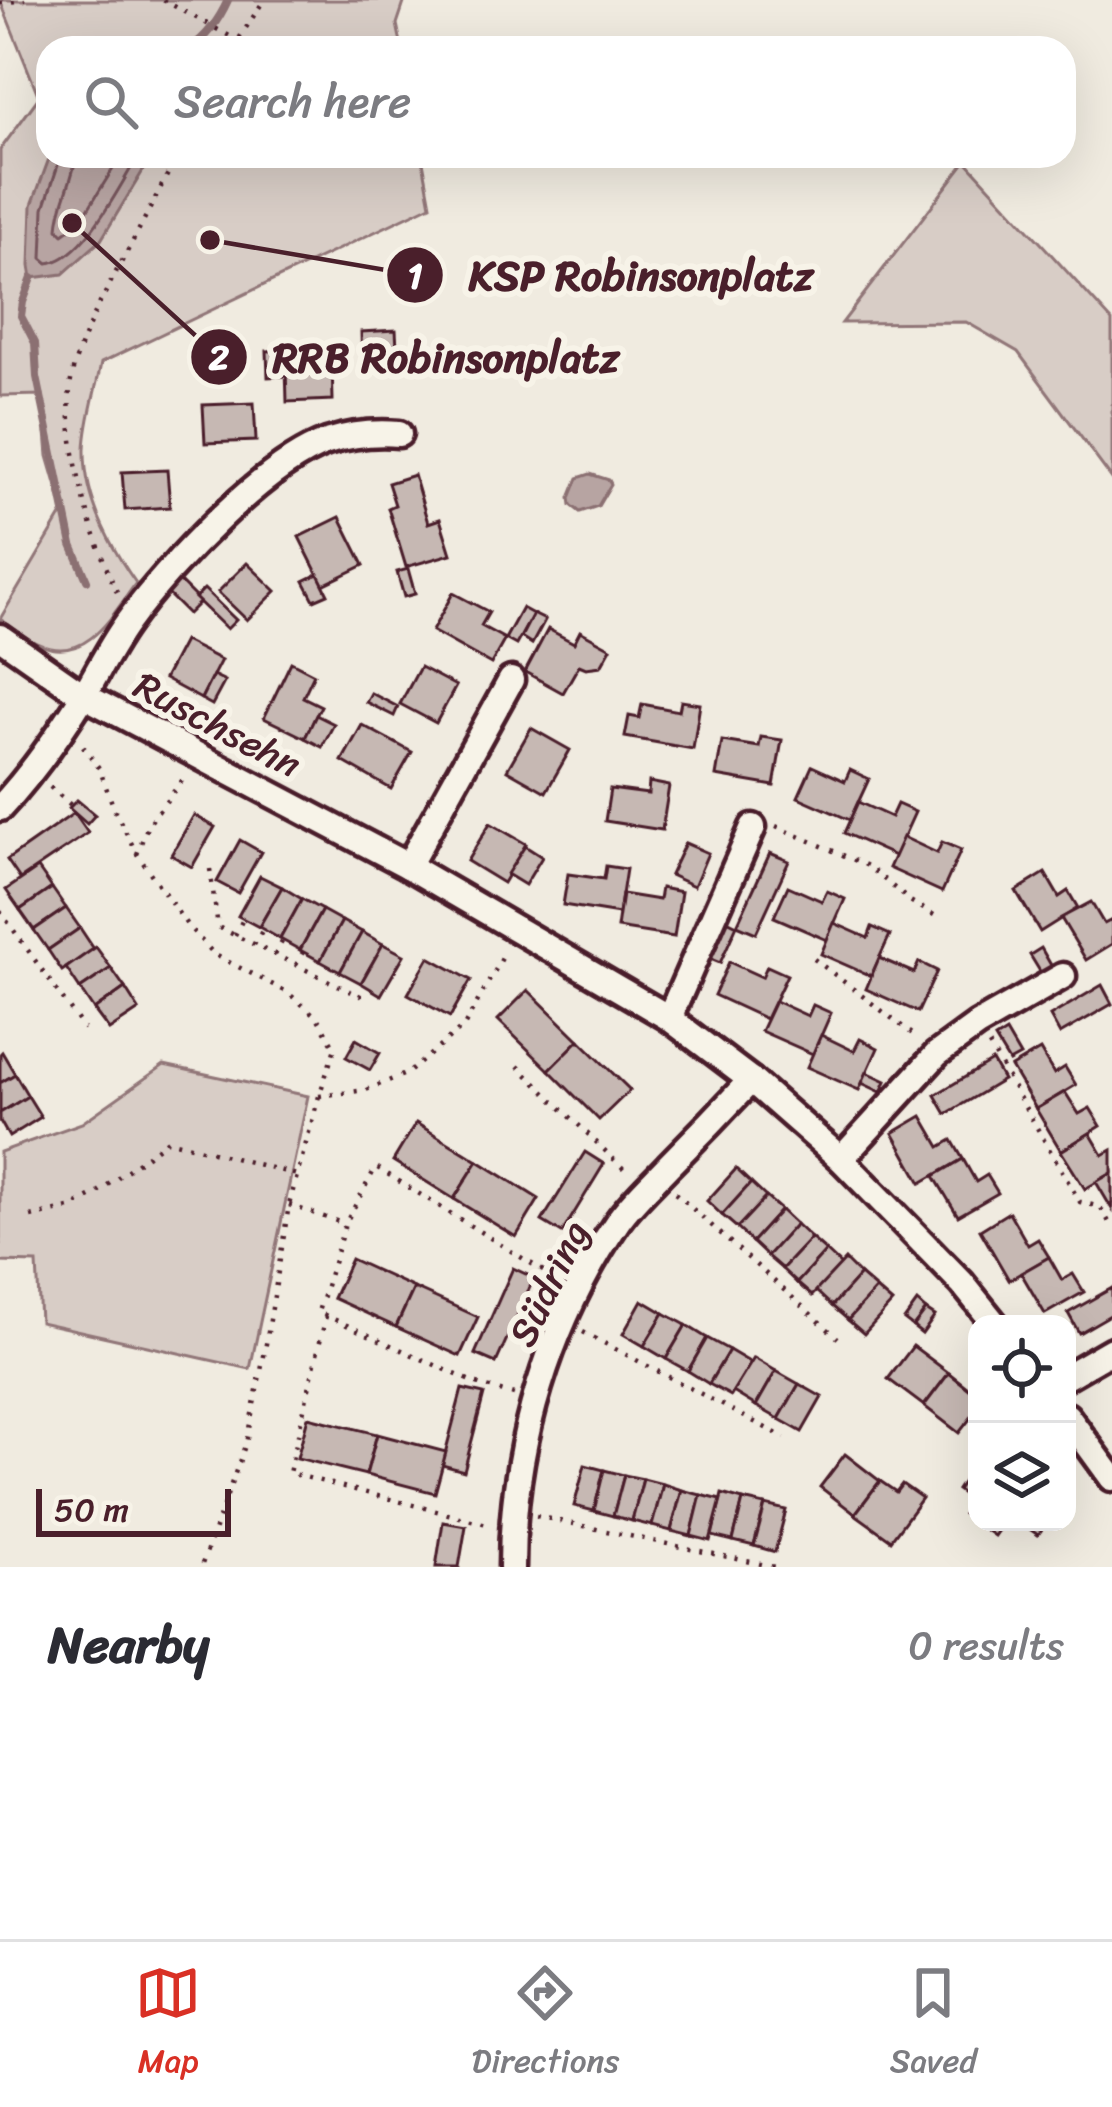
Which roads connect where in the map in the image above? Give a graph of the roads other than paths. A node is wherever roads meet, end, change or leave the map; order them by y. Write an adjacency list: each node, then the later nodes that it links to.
1 (399, 434): 4 (street)
2 (0, 637): 4 (street, Ruschsehn)
3 (511, 680): 7 (street)
4 (83, 695): 5 (street); 7 (street, Ruschsehn)
5 (0, 808)
6 (753, 827): 9 (street)
7 (408, 866): 9 (street, Ruschsehn)
8 (1063, 976): 11 (street)
9 (669, 1018): 10 (street)
10 (752, 1080): 11 (street); 17 (street, Südring)
11 (841, 1159): 12 (street)
12 (988, 1315)
13 (1112, 1350): 14 (street)
14 (1076, 1371)
15 (1072, 1423): 16 (street)
16 (1112, 1478)
17 (512, 1567)

